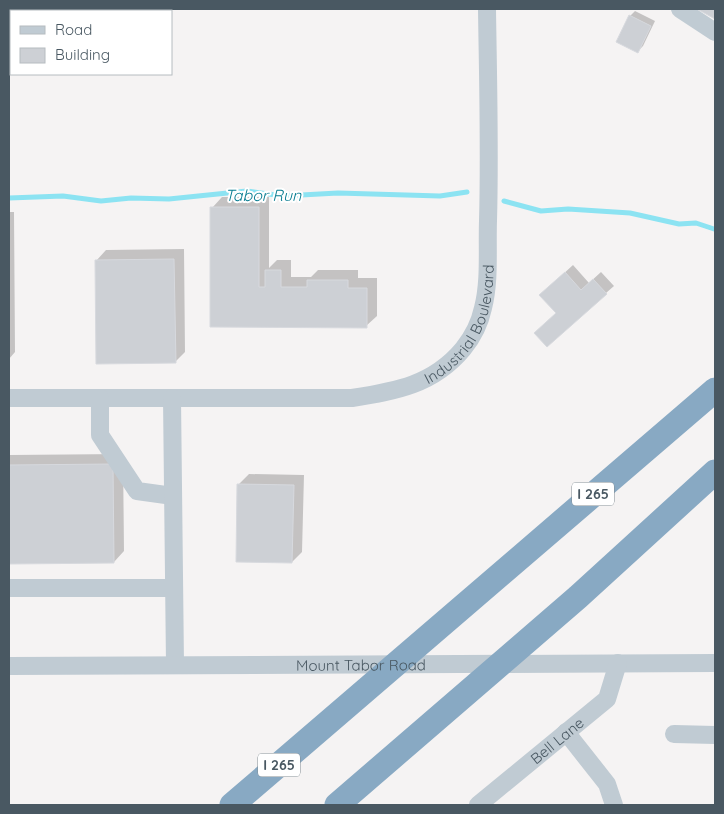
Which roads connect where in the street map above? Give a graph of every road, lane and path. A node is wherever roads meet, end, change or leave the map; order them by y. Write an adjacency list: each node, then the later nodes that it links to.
1 (487, 9): 7 (street, Industrial Boulevard)
2 (680, 9): 3 (street)
3 (715, 32)
4 (715, 390): 19 (highway, I 265)
5 (9, 398): 6 (street, Industrial Boulevard)
6 (100, 398): 7 (street, Industrial Boulevard); 9 (street)
7 (172, 398): 9 (street)
8 (715, 472): 20 (highway)
9 (173, 496): 11 (street)
10 (9, 588): 11 (street)
11 (174, 588): 14 (street)
12 (618, 662): 13 (street, Mount Tabor Road); 14 (street, Mount Tabor Road); 16 (street, Bell Lane)
13 (715, 663)
14 (175, 664): 15 (street, Mount Tabor Road)
15 (9, 666)
16 (566, 732): 21 (street, Bell Lane); 22 (street)
17 (674, 734): 18 (street)
18 (715, 735)
19 (232, 805)
20 (337, 805)
21 (478, 805)
22 (614, 805)

